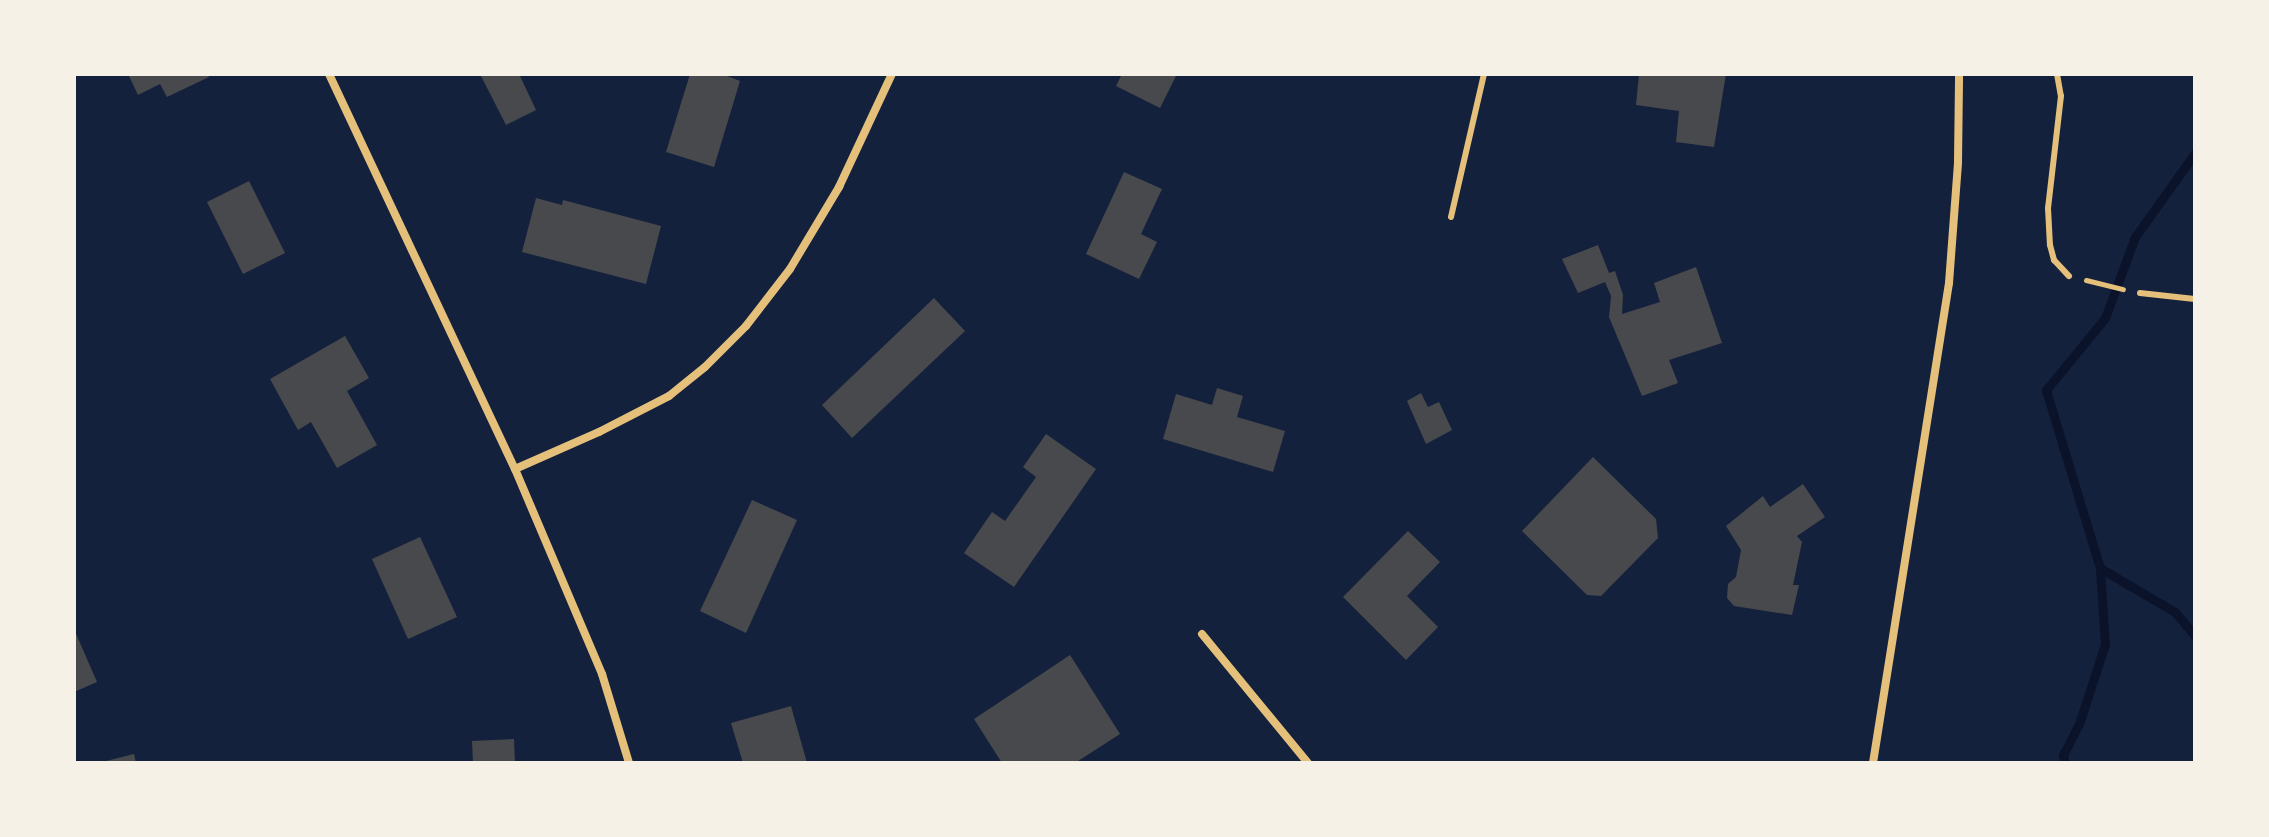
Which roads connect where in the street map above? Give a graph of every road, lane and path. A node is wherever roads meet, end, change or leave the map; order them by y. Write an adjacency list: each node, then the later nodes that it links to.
1 (329, 74): 10 (street)
2 (892, 74): 10 (street)
3 (1484, 74): 6 (lane)
4 (1959, 74): 14 (street)
5 (2057, 74): 7 (lane)
6 (1451, 217)
7 (2069, 276): 8 (path)
8 (2140, 293): 9 (lane)
9 (2195, 299)
10 (515, 469): 12 (street)
11 (1202, 634): 13 (street)
12 (629, 763)
13 (1308, 763)
14 (1873, 763)

